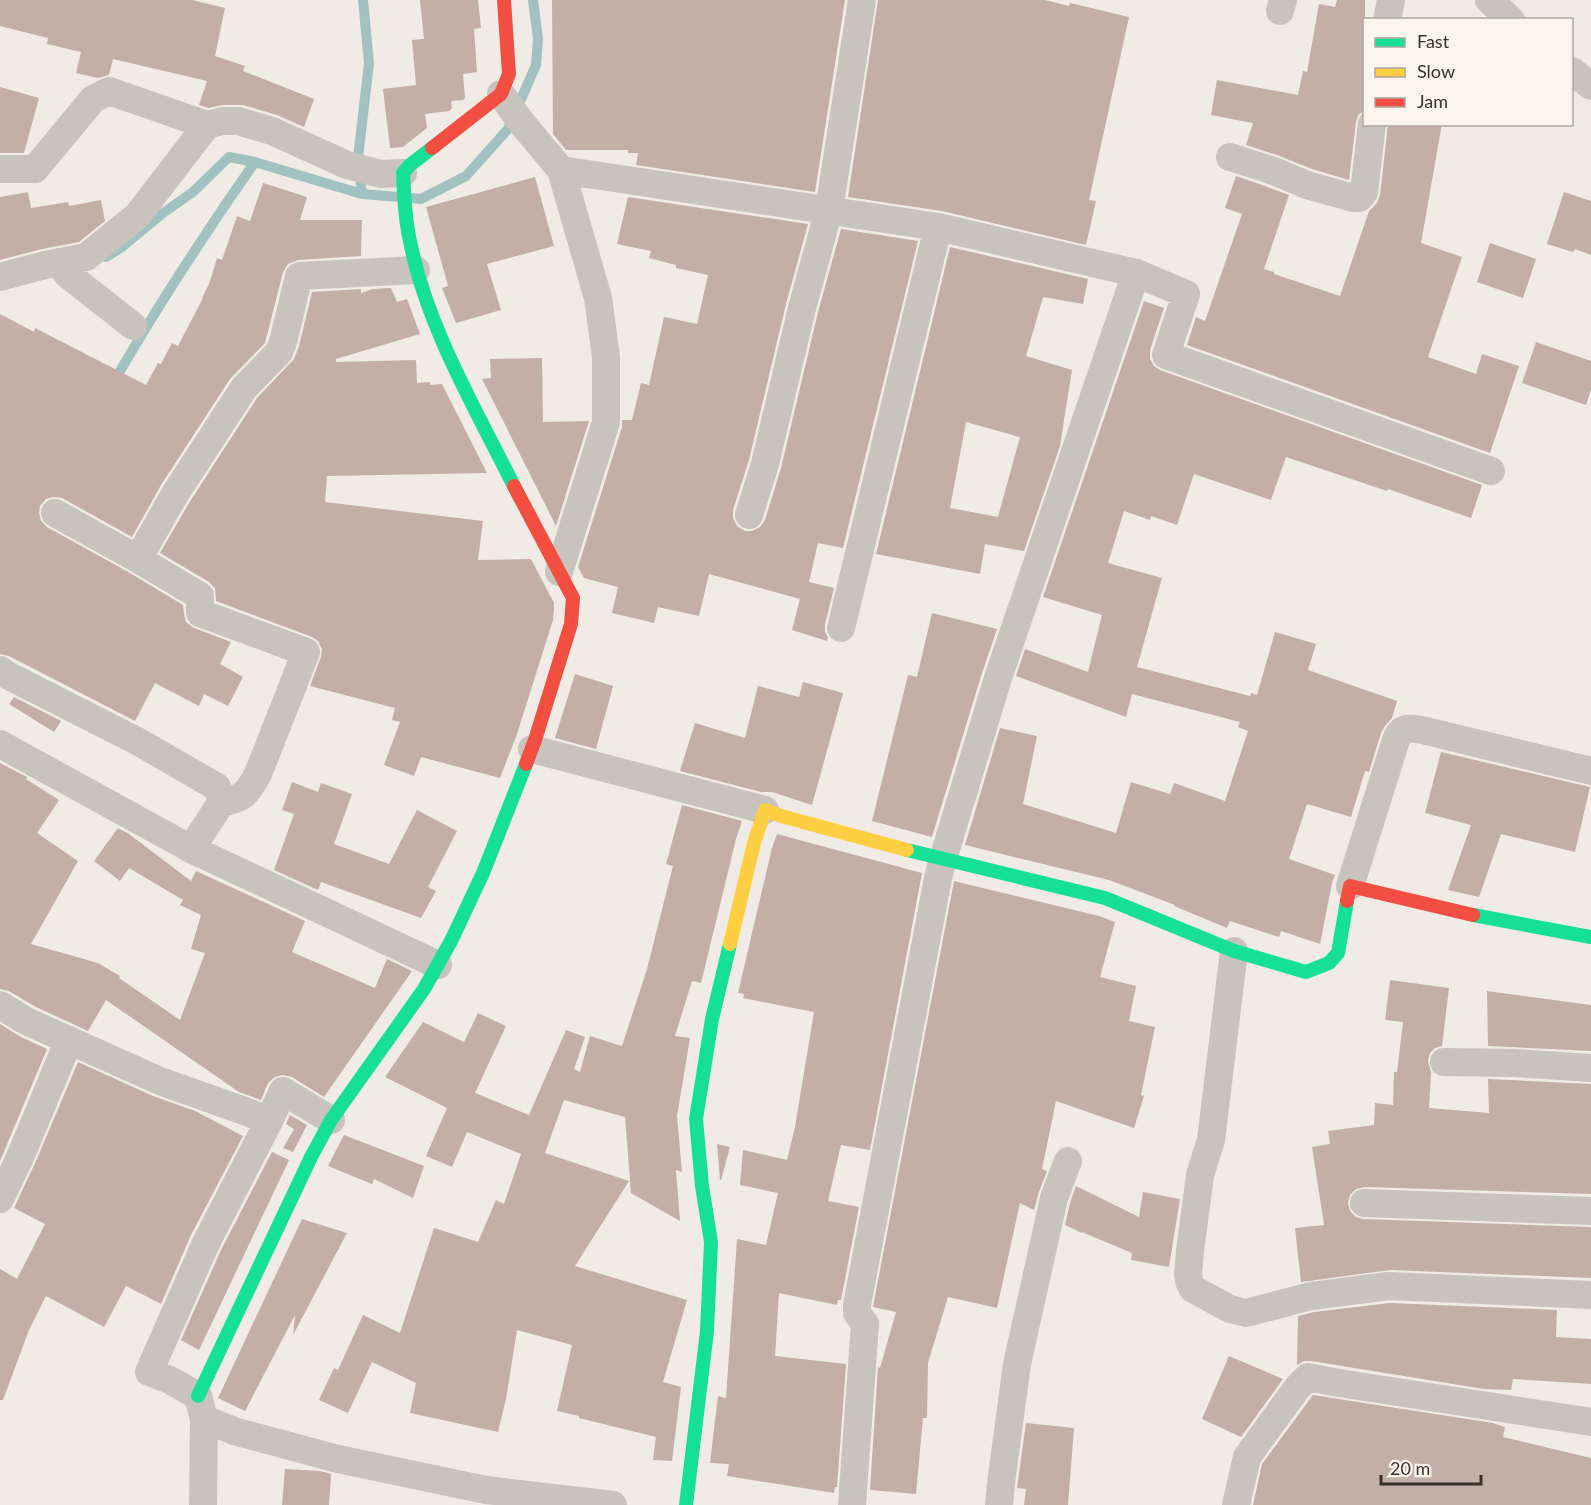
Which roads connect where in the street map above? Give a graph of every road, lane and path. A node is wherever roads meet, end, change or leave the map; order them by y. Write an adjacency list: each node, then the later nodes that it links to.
1 (504, 0): 9 (street)
2 (862, 0): 16 (street)
3 (1391, 0): 5 (street)
4 (1489, 0): 6 (street)
5 (1387, 18)
6 (1509, 18)
7 (1573, 72): 8 (street)
8 (1591, 87)
9 (511, 107): 14 (street); 15 (street)
10 (207, 125): 13 (street); 15 (street); 18 (street)
11 (1372, 126): 12 (street)
12 (1230, 157)
13 (0, 169)
14 (561, 170): 16 (street); 27 (street)
15 (392, 173): 19 (street)
16 (829, 210): 17 (street); 25 (street)
17 (938, 228): 20 (street); 28 (street)
18 (59, 262): 21 (street); 22 (street)
19 (416, 270): 26 (street); 27 (street)
20 (1136, 273): 23 (street); 36 (street)
21 (0, 278)
22 (133, 326)
23 (1491, 471)
24 (55, 513): 26 (street)
25 (749, 514)
26 (138, 559): 33 (street)
27 (559, 572): 31 (street)
28 (842, 628)
29 (3, 677): 33 (street)
30 (0, 744): 35 (street)
31 (532, 749): 34 (street); 40 (street)
32 (1591, 771): 37 (street)
33 (222, 803): 35 (street)
34 (765, 810): 36 (street); 56 (street)
35 (191, 849): 40 (street)
36 (943, 859): 39 (street); 57 (street)
37 (1350, 886): 38 (street); 39 (street)
38 (1591, 937)
39 (1234, 951): 51 (street)
40 (438, 965): 45 (street)
41 (0, 1005): 42 (street)
42 (69, 1040): 46 (street); 48 (street)
43 (1444, 1062): 44 (street)
44 (1591, 1068)
45 (330, 1120): 46 (street); 52 (street)
46 (269, 1121): 52 (street)
47 (1068, 1161): 58 (street)
48 (0, 1199)
49 (1364, 1203): 50 (street)
50 (1591, 1211)
51 (1591, 1295)
52 (201, 1407): 54 (street); 55 (street)
53 (1591, 1422): 59 (street)
54 (202, 1505)
55 (613, 1505)
56 (686, 1505)
57 (852, 1505)
58 (999, 1505)
59 (1236, 1505)

